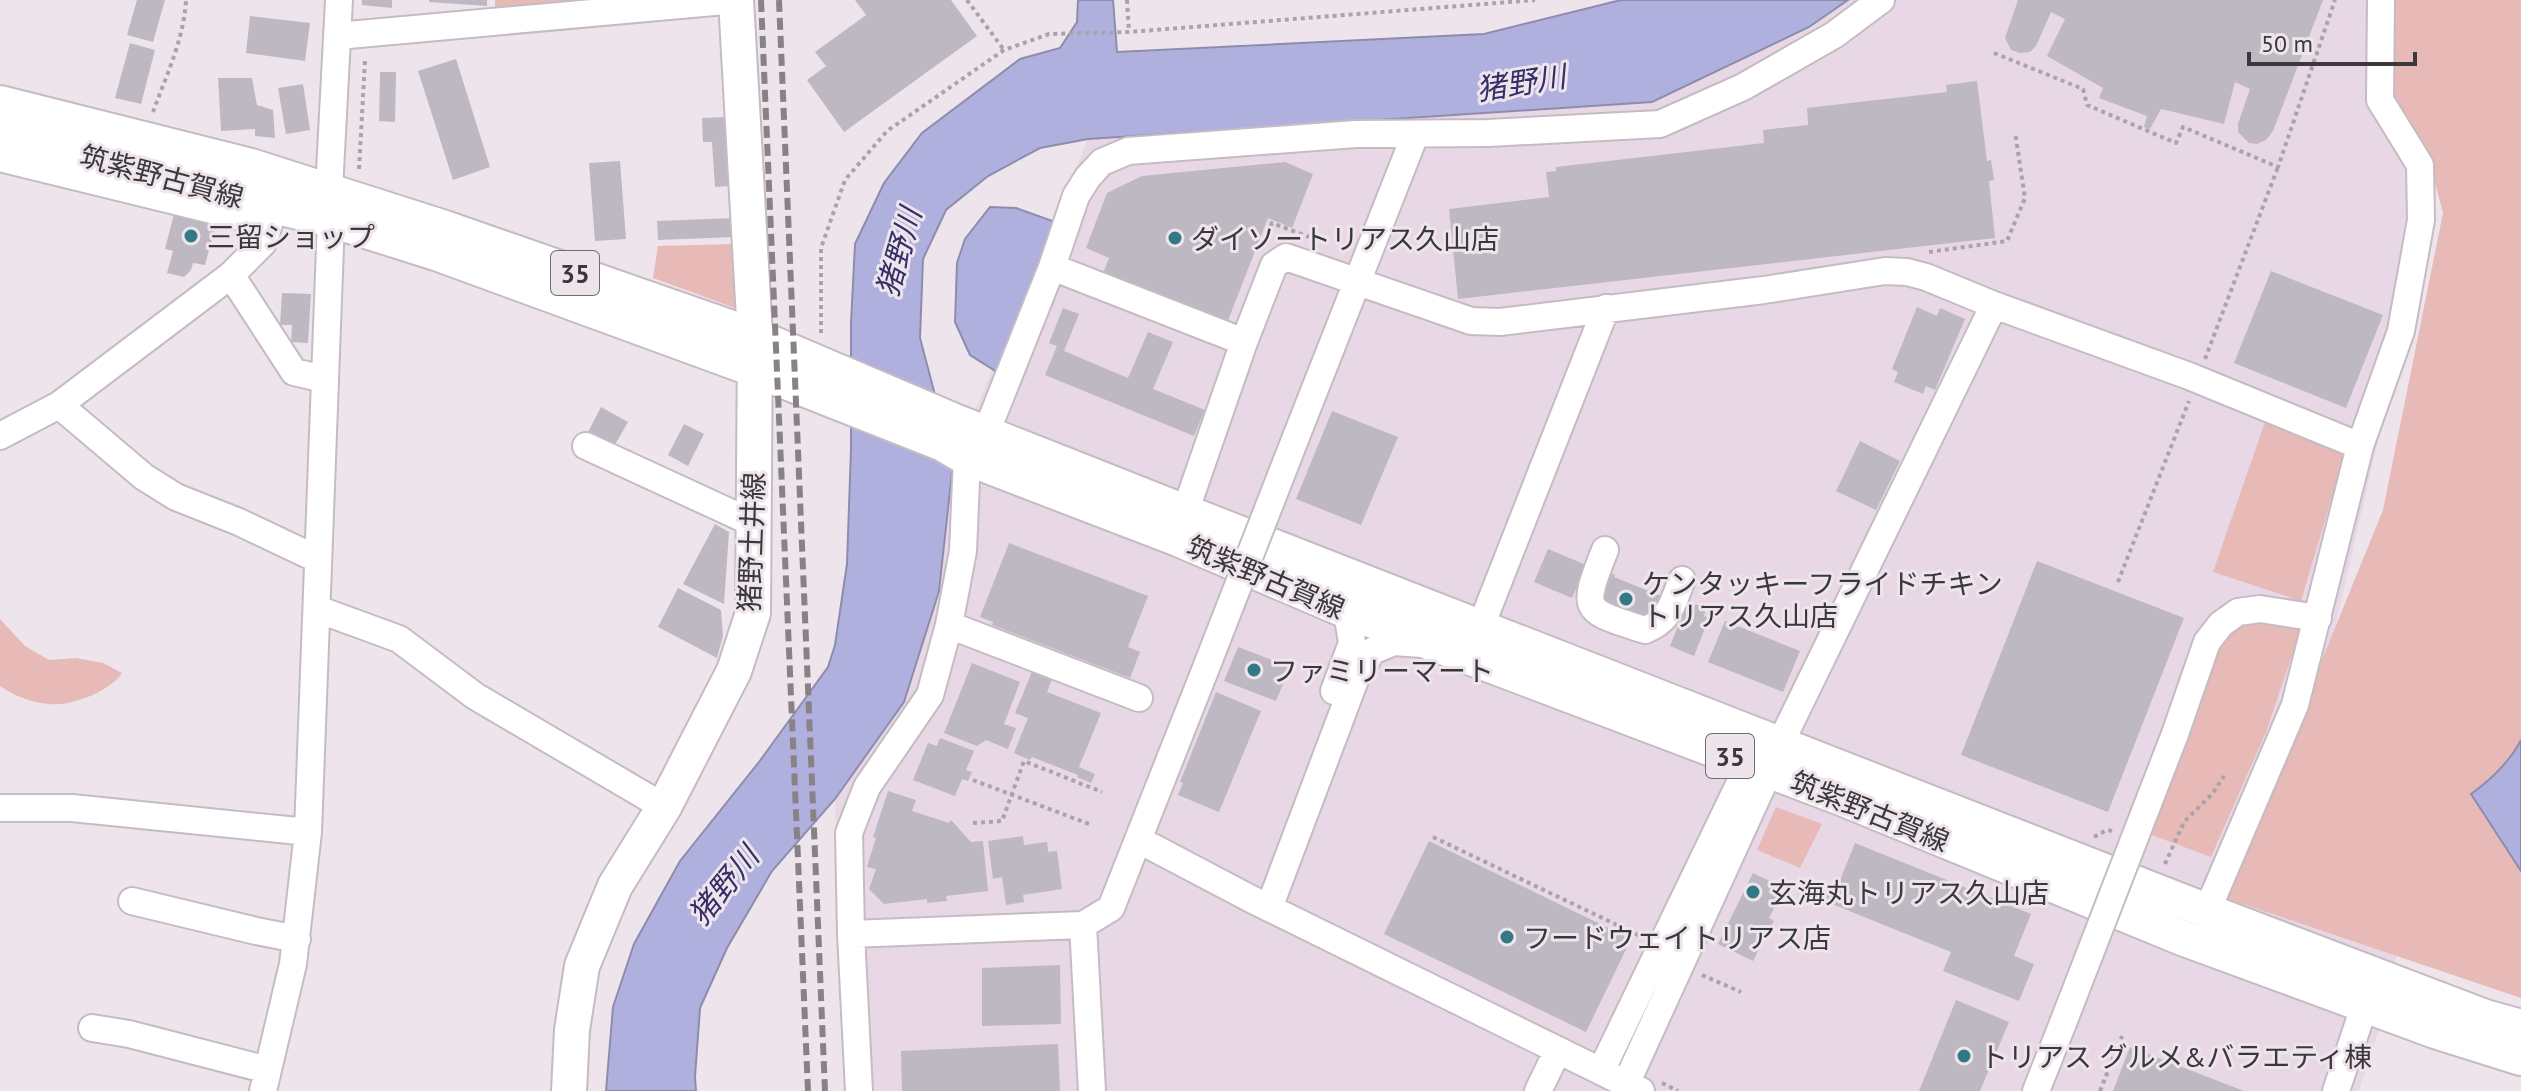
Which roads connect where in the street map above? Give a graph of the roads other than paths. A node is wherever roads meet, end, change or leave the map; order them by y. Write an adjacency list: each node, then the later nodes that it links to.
1 (339, 0): 5 (street)
2 (736, 0): 5 (street); 18 (main road, 猪野土井線)
3 (1881, 0): 8 (street)
4 (2381, 0): 24 (street)
5 (337, 36): 10 (street)
6 (0, 103): 10 (main road, 筑紫野古賀線 / 35)
7 (0, 131): 11 (main road, 筑紫野古賀線 / 35)
8 (1415, 135): 12 (street); 14 (street)
9 (0, 158): 11 (street)
10 (330, 205): 11 (main road, 筑紫野古賀線 / 35); 18 (main road, 筑紫野古賀線 / 35); 19 (street)
11 (269, 215): 13 (street)
12 (1052, 267): 17 (street); 22 (street)
13 (231, 275): 19 (street); 20 (street)
14 (1357, 281): 16 (street); 17 (street); 41 (street, bridge)
15 (1994, 305): 16 (street); 24 (street); 37 (street)
16 (1606, 308): 34 (street)
17 (1244, 342): 25 (street)
18 (754, 353): 22 (main road, 筑紫野古賀線 / 35); 26 (main road, 猪野土井線)
19 (324, 379): 28 (street)
20 (59, 405): 21 (street); 28 (street)
21 (0, 436)
22 (962, 439): 25 (main road, 筑紫野古賀線 / 35); 31 (main road, 筑紫野古賀線 / 35); 33 (street)
23 (586, 446): 26 (street)
24 (2360, 446): 32 (street)
25 (1185, 512): 34 (main road, 筑紫野古賀線 / 35)
26 (753, 523): 38 (main road, 猪野土井線)
27 (1605, 550): 29 (street)
28 (317, 559): 30 (street)
29 (1682, 580)
30 (317, 609): 38 (street); 40 (street)
31 (1347, 611): 35 (main road, 筑紫野古賀線 / 35); 43 (street)
32 (2318, 618): 44 (street); 60 (street, bridge)
33 (949, 625): 36 (street); 46 (street)
34 (1481, 626): 37 (main road, 筑紫野古賀線 / 35)
35 (1437, 645): 37 (main road, 筑紫野古賀線 / 35); 43 (street)
36 (1139, 698)
37 (1766, 759): 44 (main road, 筑紫野古賀線 / 35); 48 (main road, 筑紫野古賀線 / 35); 53 (street); 55 (street)
38 (664, 807): 56 (main road, 猪野土井線)
39 (0, 808): 40 (street)
40 (308, 832): 47 (street)
41 (1139, 840): 43 (street); 45 (street)
42 (132, 901): 47 (street)
43 (1261, 904): 51 (street)
44 (2207, 911): 49 (main road, 筑紫野古賀線 / 35)
45 (1083, 925): 46 (street); 58 (street)
46 (851, 934): 57 (street)
47 (297, 939): 54 (street)
48 (2365, 1004): 52 (main road, 筑紫野古賀線 / 35); 61 (street)
49 (2521, 1027)
50 (92, 1028): 54 (street)
51 (1558, 1050): 53 (street); 59 (street)
52 (2521, 1058)
53 (1601, 1071): 55 (street)
54 (266, 1081)
55 (1634, 1088)
56 (569, 1091)
57 (859, 1091)
58 (1092, 1091)
59 (1538, 1091)
60 (2036, 1091)
61 (2336, 1091)

